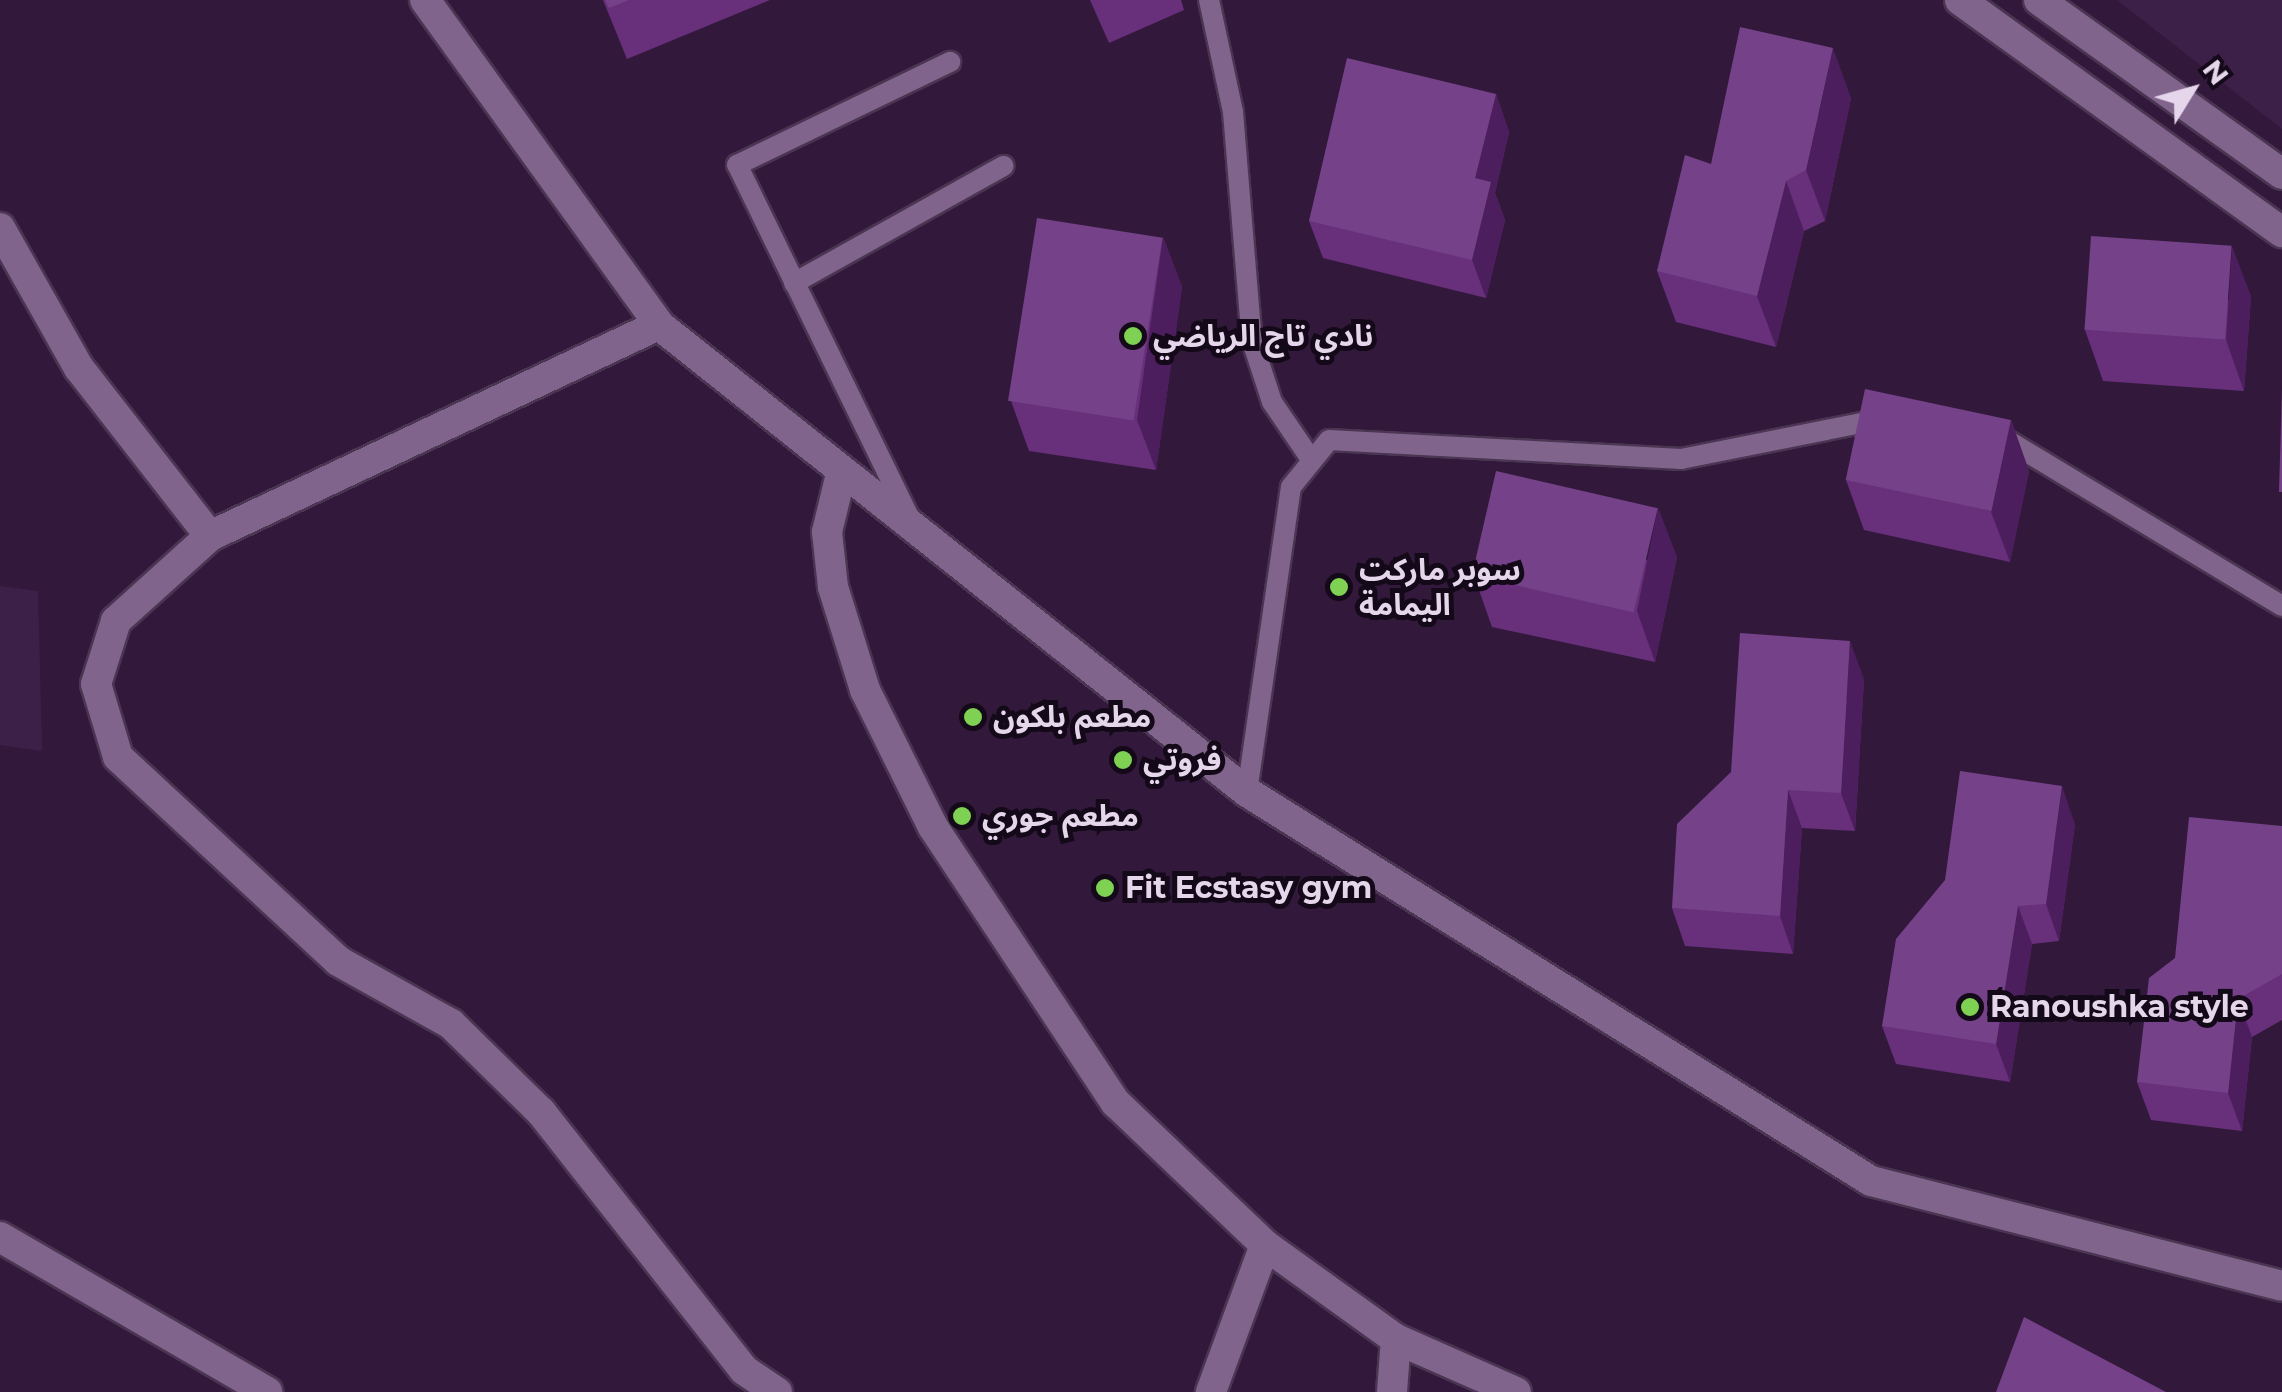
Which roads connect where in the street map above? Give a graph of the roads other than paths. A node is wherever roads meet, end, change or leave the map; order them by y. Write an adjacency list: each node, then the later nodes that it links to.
1 (425, 0): 11 (street)
2 (1209, 0): 14 (lane)
3 (1960, 0): 9 (street)
4 (2039, 0): 7 (street)
5 (950, 62): 10 (lane)
6 (1003, 166): 10 (lane)
7 (2282, 174)
8 (0, 228): 16 (street)
9 (2282, 232)
10 (794, 283): 17 (lane)
11 (659, 325): 15 (street); 16 (street)
12 (1904, 416): 14 (lane)
13 (1971, 425): 18 (lane)
14 (1308, 455): 19 (lane)
15 (842, 474): 17 (street); 21 (street)
16 (210, 536): 25 (street)
17 (918, 537): 19 (street)
18 (2282, 606)
19 (1247, 792): 22 (street)
20 (0, 1237): 24 (street)
21 (1265, 1244): 23 (street); 26 (street)
22 (2282, 1286)
23 (1396, 1339): 27 (street); 28 (street)
24 (267, 1392)
25 (776, 1392)
26 (1211, 1392)
27 (1392, 1392)
28 (1516, 1392)

